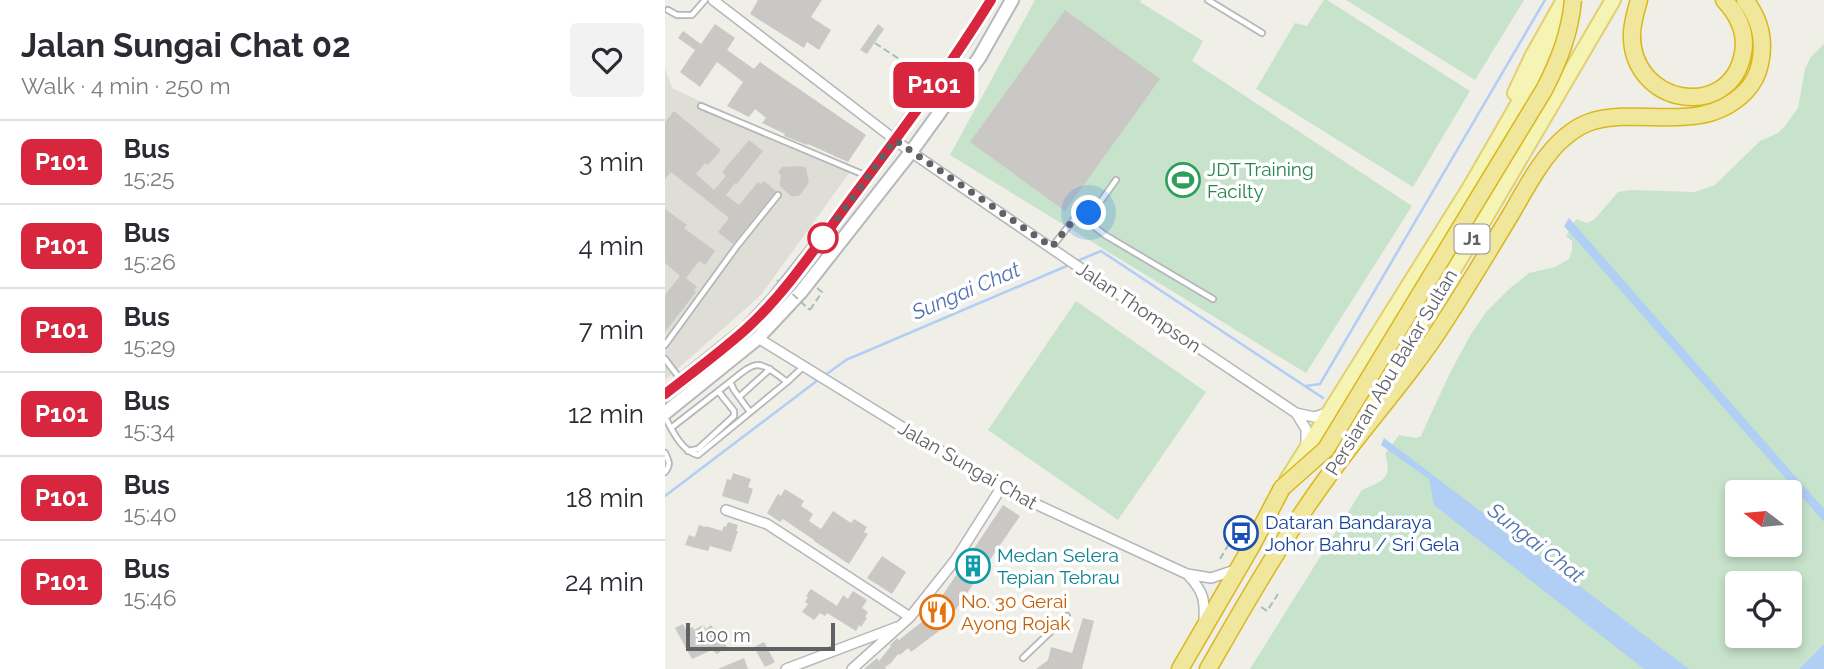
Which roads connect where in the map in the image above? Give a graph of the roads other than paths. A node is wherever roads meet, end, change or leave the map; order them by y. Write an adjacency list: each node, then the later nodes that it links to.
1 (705, 0): 13 (lane)
2 (713, 0): 16 (street, Jalan Thompson)
3 (991, 0): 16 (main road)
4 (1012, 0): 17 (main road)
5 (1208, 0): 14 (lane)
6 (1564, 0): 20 (main road)
7 (1573, 0): 47 (highway, bridge)
8 (1579, 0): 20 (main road, Persiaran Abu Bakar Sultan / J1)
9 (1613, 0): 45 (main road, Persiaran Abu Bakar Sultan / J1)
10 (1639, 0): 11 (highway)
11 (1724, 0)
12 (1745, 0): 45 (highway)
13 (668, 10)
14 (1262, 33)
15 (701, 106): 18 (lane)
16 (895, 140): 17 (street, Jalan Thompson); 18 (main road)
17 (911, 152): 23 (street, Jalan Thompson); 25 (main road)
18 (868, 176): 30 (main road)
19 (1116, 180): 22 (lane)
20 (1471, 186): 36 (main road, Persiaran Abu Bakar Sultan / J1)
21 (778, 195): 26 (lane)
22 (1078, 214): 23 (lane); 24 (lane)
23 (1055, 250): 38 (street, Jalan Thompson)
24 (1213, 299)
25 (758, 338): 28 (street, Jalan Sungai Chat); 39 (main road)
26 (665, 345)
27 (665, 359): 30 (lane)
28 (803, 367): 32 (lane); 46 (street, Jalan Sungai Chat)
29 (770, 369): 31 (lane); 32 (lane); 35 (lane)
30 (682, 381): 34 (main road)
31 (730, 382): 33 (lane); 35 (lane)
32 (787, 382): 37 (lane)
33 (718, 391): 40 (lane); 42 (lane)
34 (665, 394)
35 (739, 397): 37 (lane)
36 (1330, 411): 38 (street); 41 (main road, Persiaran Abu Bakar Sultan / J1)
37 (750, 412): 42 (lane)
38 (1296, 413): 41 (street)
39 (665, 415): 40 (lane)
40 (671, 428): 42 (lane)
41 (1306, 450): 47 (main road, Persiaran Abu Bakar Sultan / J1)
42 (688, 451)
43 (665, 453): 44 (lane)
44 (665, 472)
45 (1328, 476): 59 (highway, Persiaran Abu Bakar Sultan / J1)
46 (1001, 488): 50 (street, Jalan Sungai Chat); 52 (street)
47 (1282, 488): 49 (highway, Persiaran Abu Bakar Sultan / J1)
48 (726, 510): 52 (street)
49 (1238, 569): 50 (street, Jalan Sungai Chat); 54 (highway, Persiaran Abu Bakar Sultan / J1)
50 (1187, 574): 54 (street)
51 (1067, 616): 55 (lane)
52 (910, 617): 53 (street)
53 (902, 625): 56 (street); 57 (street)
54 (1204, 628): 58 (highway, Persiaran Abu Bakar Sultan / J1)
55 (1023, 658)
56 (786, 669)
57 (852, 669)
58 (1180, 669)
59 (1208, 669)

